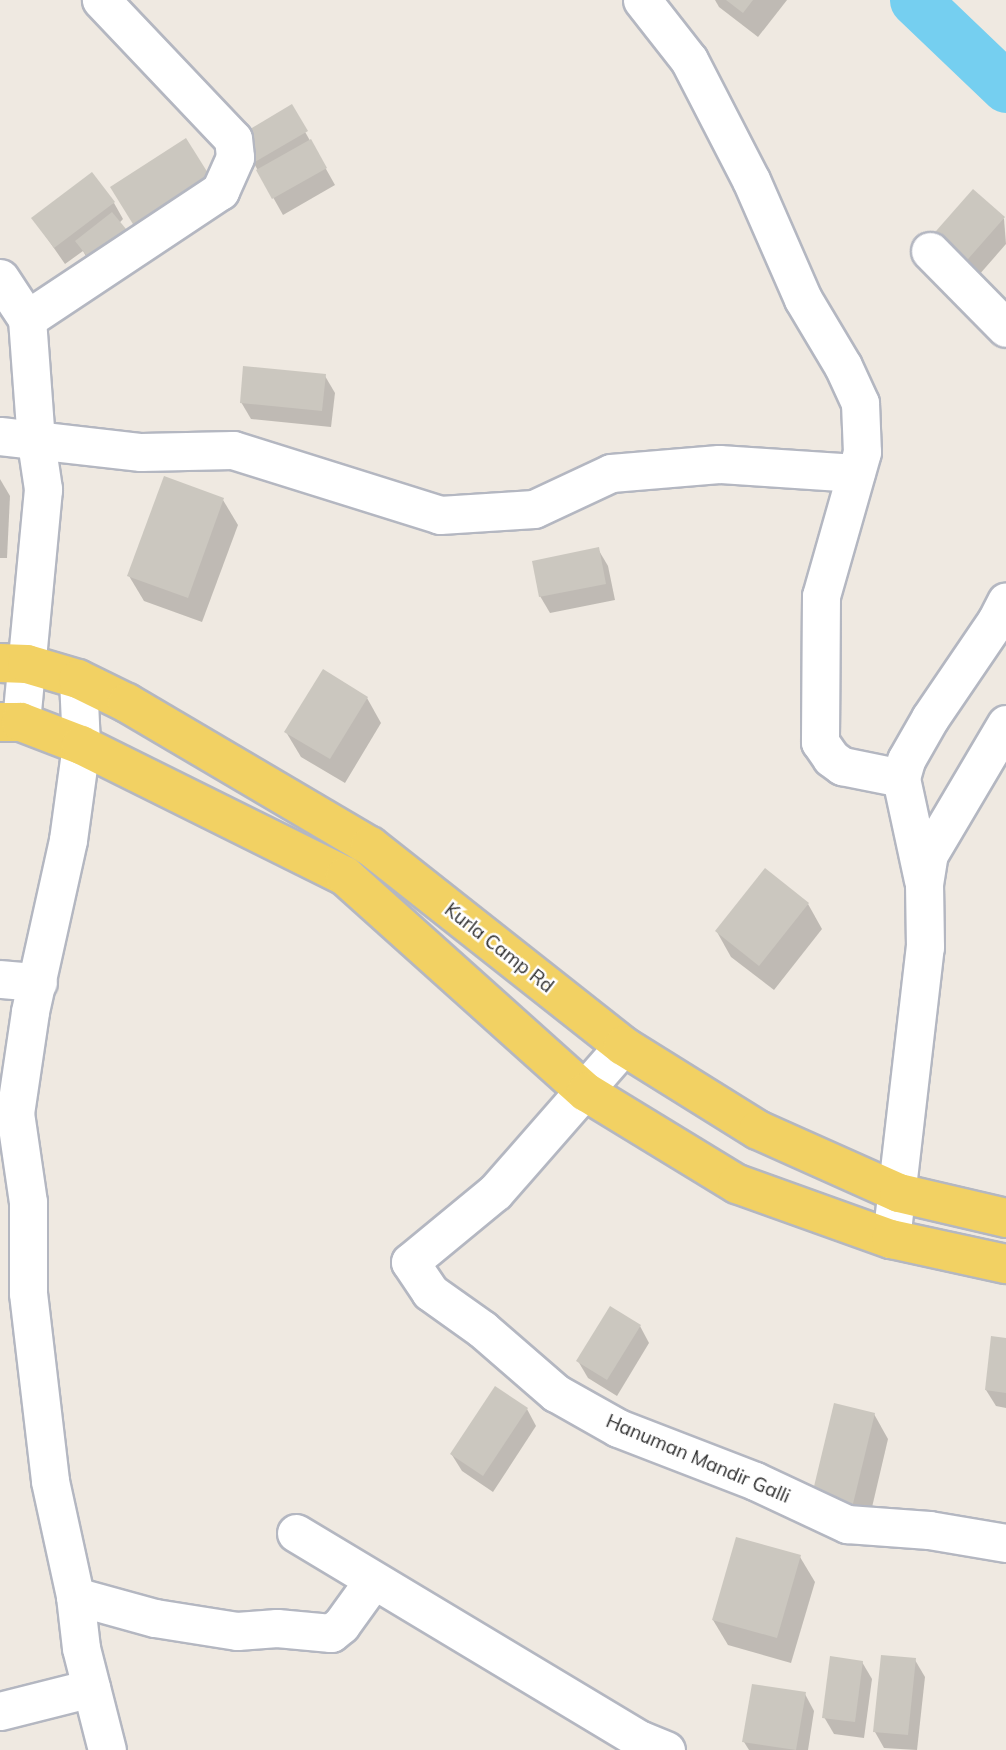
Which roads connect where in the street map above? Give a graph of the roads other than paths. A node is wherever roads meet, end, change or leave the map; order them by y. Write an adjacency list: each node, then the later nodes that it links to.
1 (101, 0): 5 (street)
2 (642, 0): 9 (street)
3 (930, 251): 6 (street)
4 (0, 278): 5 (street)
5 (27, 318): 8 (street)
6 (1006, 328)
7 (0, 436): 8 (street)
8 (36, 442): 9 (street); 11 (street)
9 (856, 473): 16 (street)
10 (1006, 601): 16 (street)
11 (13, 664): 12 (main road, Kurla Camp Rd); 13 (street)
12 (78, 679): 15 (street); 20 (main road, Kurla Camp Rd)
13 (10, 722): 15 (main road)
14 (1006, 724): 17 (street)
15 (81, 745): 19 (street); 21 (main road)
16 (901, 778): 17 (street)
17 (924, 884): 22 (street)
18 (0, 979): 19 (street)
19 (38, 982): 29 (street)
20 (623, 1046): 21 (street, Hanuman Mandir Galli); 22 (main road, Kurla Camp Rd)
21 (586, 1092): 24 (main road); 27 (street, Hanuman Mandir Galli)
22 (899, 1193): 23 (main road, Kurla Camp Rd); 24 (street)
23 (1002, 1214)
24 (891, 1240): 25 (main road)
25 (1006, 1264)
26 (296, 1533): 28 (street)
27 (1006, 1543)
28 (372, 1582): 29 (street); 33 (street)
29 (75, 1596): 30 (street)
30 (91, 1688): 31 (street); 32 (street)
31 (0, 1711)
32 (107, 1750)
33 (666, 1750)

